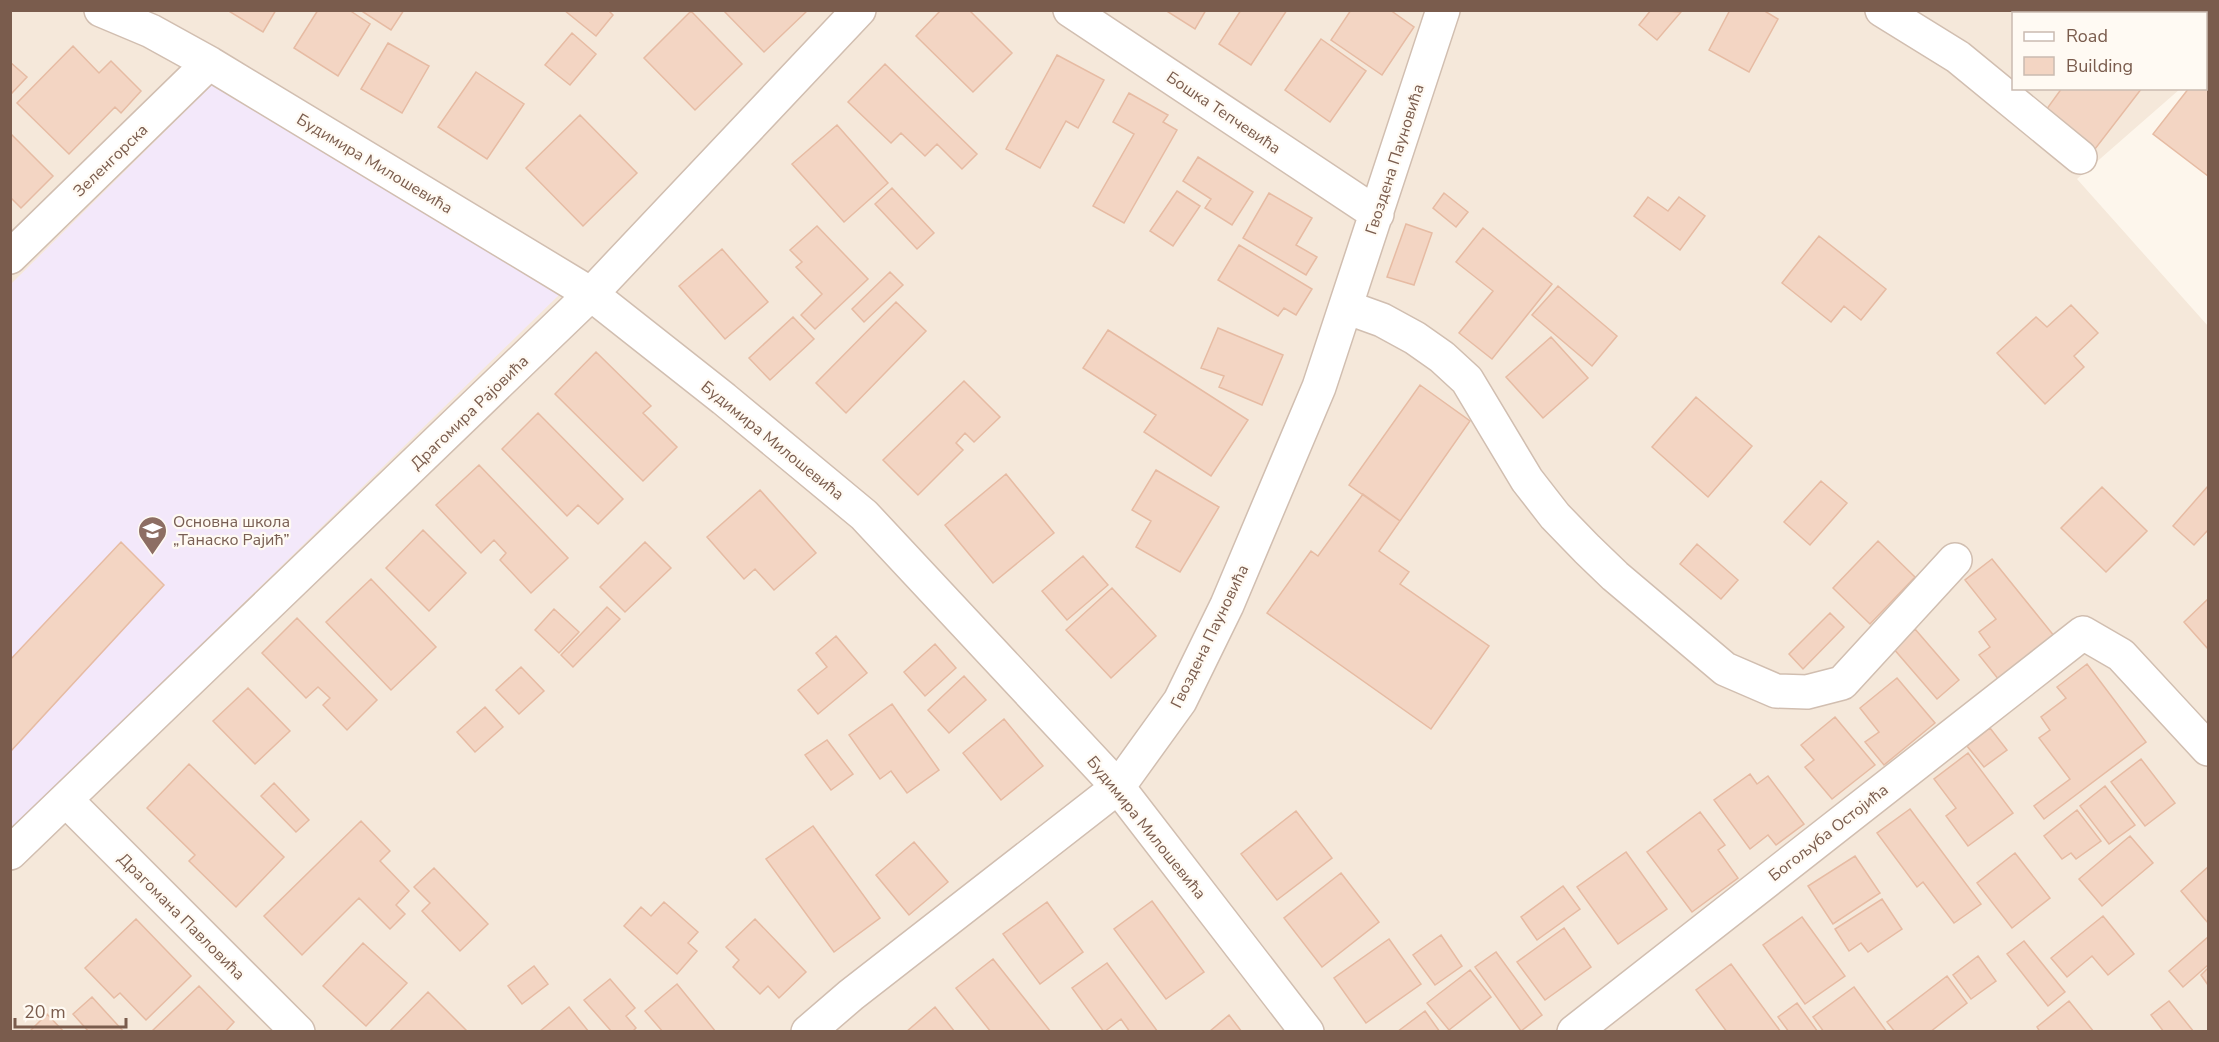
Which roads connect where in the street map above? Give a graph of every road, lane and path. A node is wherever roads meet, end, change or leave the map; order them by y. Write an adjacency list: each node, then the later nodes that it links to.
1 (101, 10): 6 (street, Будимира Милошевића)
2 (859, 10): 10 (street, Драгомира Рајовића)
3 (1070, 10): 8 (street, Бошка Тепчевића)
4 (1443, 10): 8 (street, Гвоздена Пауновића)
5 (1882, 10): 7 (street)
6 (209, 63): 9 (street, Зеленгорска); 10 (street, Будимира Милошевића)
7 (2080, 156)
8 (1377, 213): 11 (street, Гвоздена Пауновића)
9 (10, 256)
10 (591, 294): 14 (street, Будимира Милошевића); 15 (street, Драгомира Рајовића)
11 (1346, 307): 12 (street); 14 (street, Гвоздена Пауновића)
12 (1955, 560)
13 (2208, 749): 20 (street, Богољуба Остојића)
14 (1118, 787): 18 (street, Гвоздена Пауновића); 19 (street, Будимира Милошевића)
15 (66, 800): 16 (street, Драгомира Рајовића); 17 (street, Драгомана Павловића)
16 (10, 853)
17 (298, 1032)
18 (808, 1032)
19 (1307, 1032)
20 (1574, 1032)

